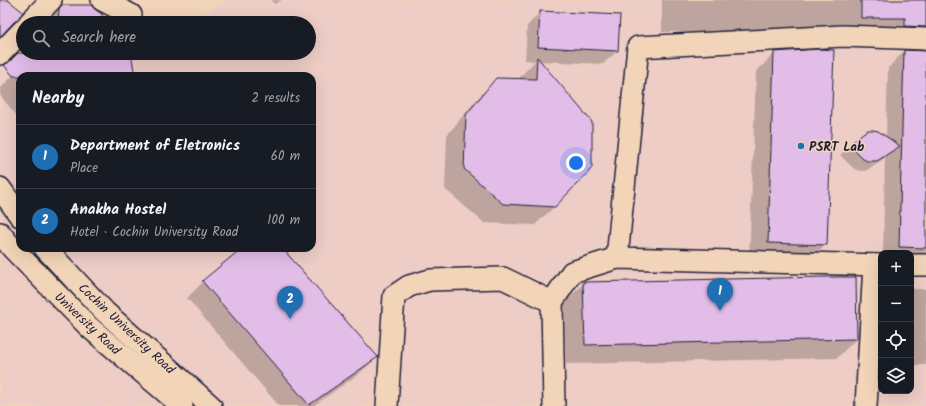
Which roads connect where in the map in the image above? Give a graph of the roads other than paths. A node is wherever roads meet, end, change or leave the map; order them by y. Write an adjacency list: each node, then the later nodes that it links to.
1 (51, 0): 4 (street)
2 (102, 0): 3 (street)
3 (131, 15)
4 (36, 16)
5 (16, 37): 7 (street)
6 (926, 38): 12 (street)
7 (0, 54)
8 (0, 188): 9 (street)
9 (16, 210)
10 (0, 233): 17 (street, University Road)
11 (49, 252): 18 (street, Cochin University Road)
12 (617, 258): 13 (street); 16 (street)
13 (878, 265): 21 (street)
14 (914, 265): 15 (street)
15 (926, 265)
16 (552, 302): 19 (street); 20 (street)
17 (182, 406)
18 (211, 406)
19 (387, 406)
20 (554, 406)
21 (866, 406)

